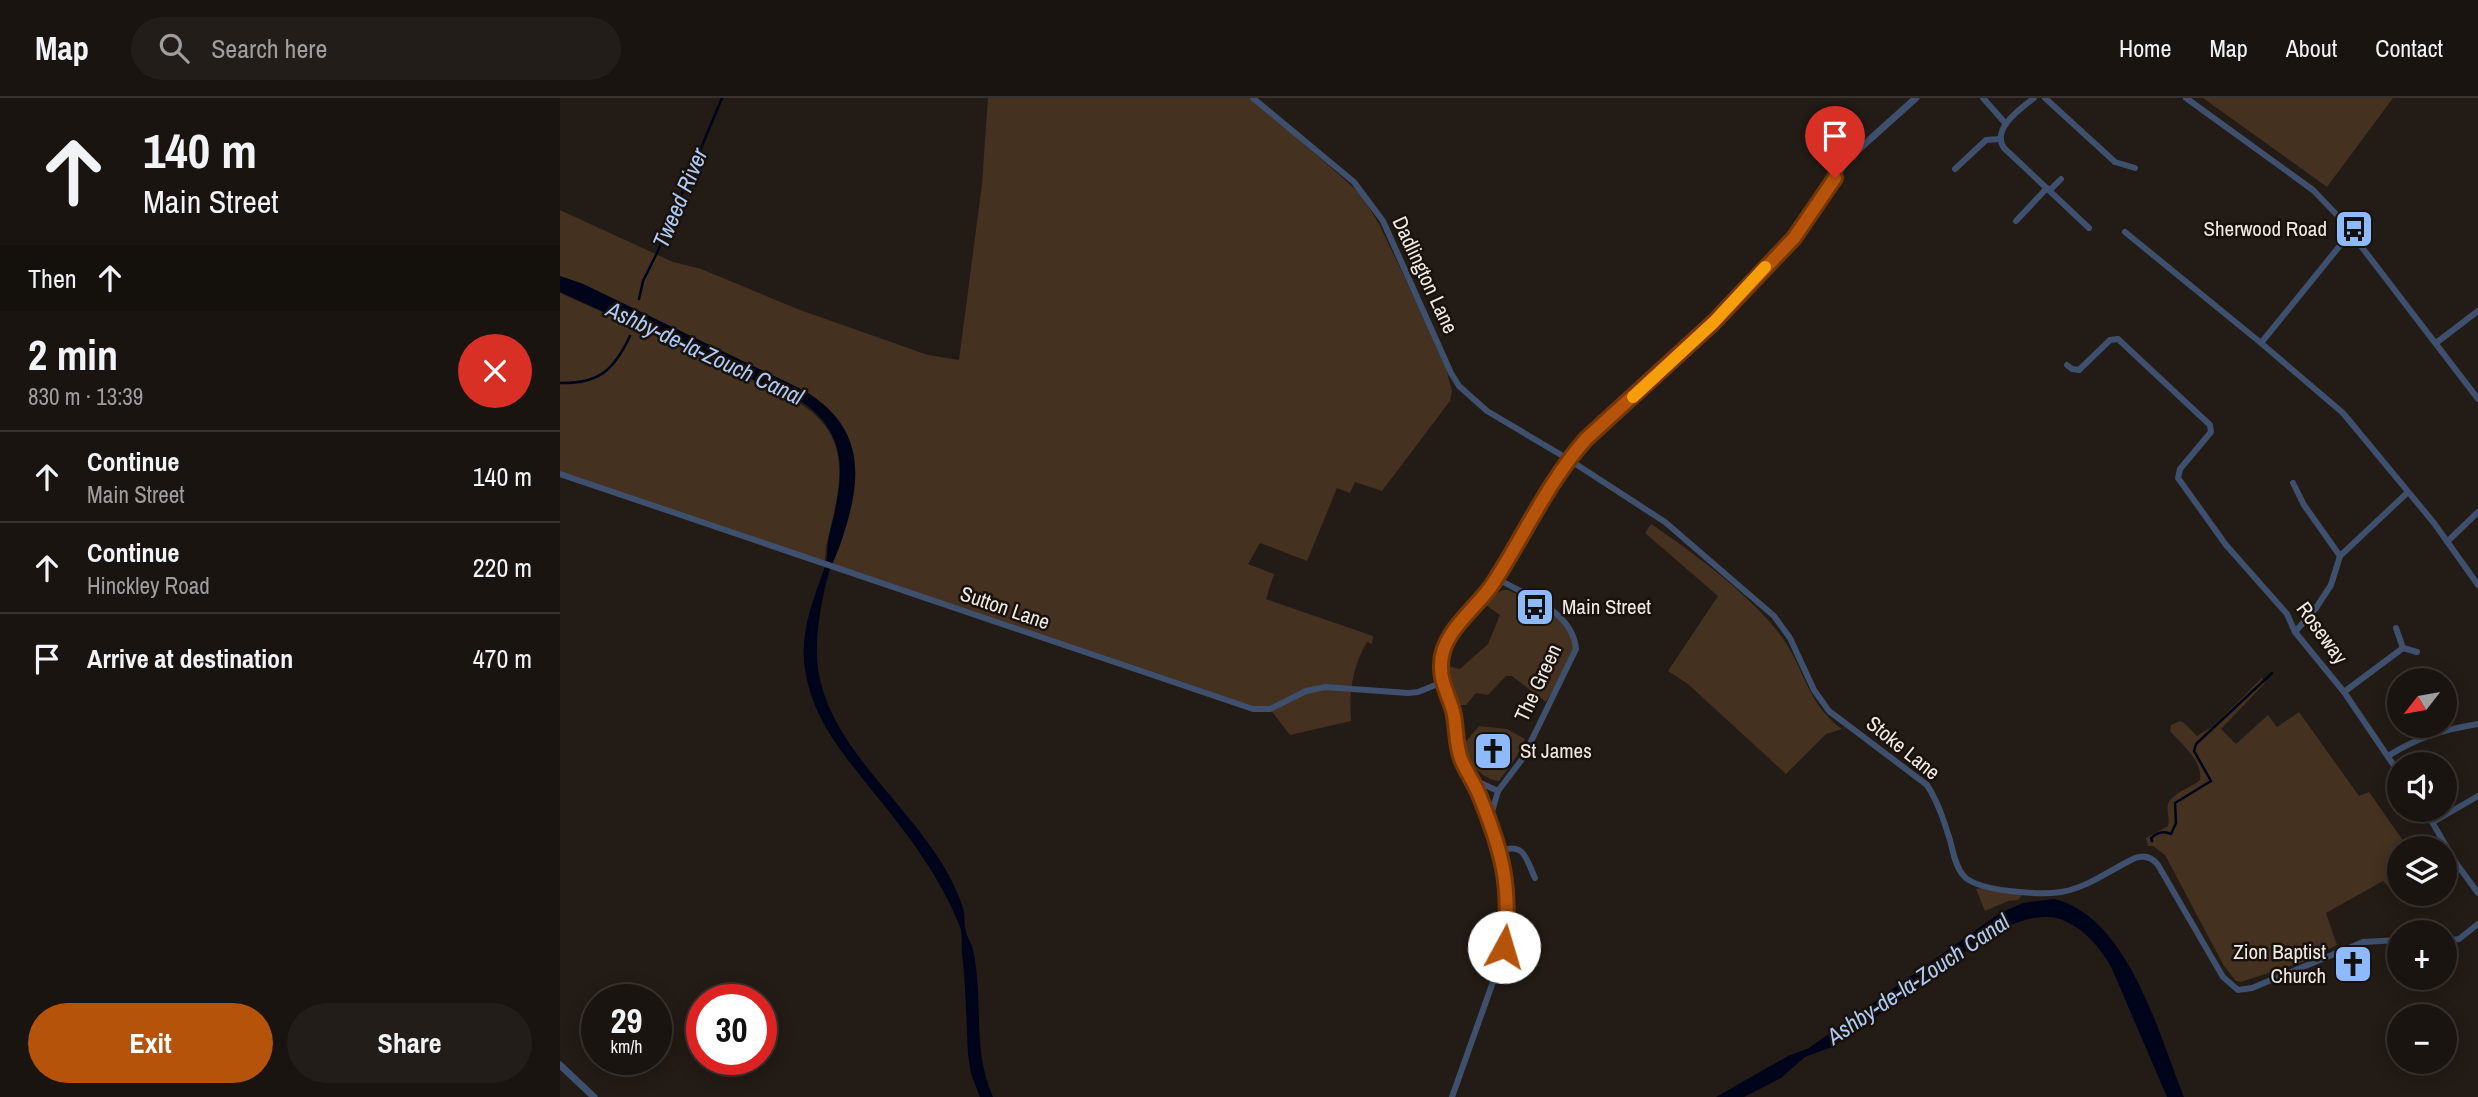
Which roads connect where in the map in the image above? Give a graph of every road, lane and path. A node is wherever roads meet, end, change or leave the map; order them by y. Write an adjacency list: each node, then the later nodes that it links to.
1 (1253, 98): 23 (street, Dadlington Lane)
2 (1916, 98): 18 (street)
3 (1983, 98): 7 (street)
4 (2034, 98): 7 (street)
5 (2045, 98): 9 (street)
6 (2186, 98): 16 (street)
7 (2006, 124): 8 (street)
8 (2000, 139): 10 (street); 12 (street)
9 (2135, 168)
10 (1955, 169)
11 (2061, 179): 12 (street)
12 (2049, 189): 13 (street); 14 (street)
13 (2016, 221)
14 (2089, 228)
15 (2125, 232): 19 (street)
16 (2351, 232): 19 (street); 20 (street)
17 (2478, 311): 20 (street)
18 (1714, 322): 23 (street)
19 (2261, 343): 26 (street)
20 (2436, 343): 22 (street)
21 (2067, 365): 33 (street, Roseway)
22 (2478, 399)
23 (1568, 459): 30 (street); 54 (street, Stoke Lane)
24 (560, 474): 36 (street, Sutton Lane)
25 (2293, 483): 29 (street)
26 (2407, 492): 28 (street); 29 (street)
27 (2478, 512): 28 (street)
28 (2447, 542): 31 (street)
29 (2340, 556): 33 (street)
30 (1496, 578): 36 (street); 42 (street, The Green)
31 (2478, 585)
32 (2396, 628): 34 (street)
33 (2295, 632): 37 (street, Roseway)
34 (2403, 648): 35 (street); 37 (street)
35 (2417, 652)
36 (1443, 682): 41 (street)
37 (2344, 692): 40 (street, Roseway)
38 (2478, 724): 39 (street)
39 (2393, 752)
40 (2387, 754)
41 (1472, 779): 42 (street); 45 (street)
42 (1498, 791): 45 (street, The Green)
43 (2478, 796): 44 (street)
44 (2457, 808)
45 (1489, 822): 47 (street)
46 (2433, 822): 51 (street)
47 (1500, 851): 49 (street); 57 (street)
48 (1540, 864): 49 (street)
49 (1530, 869): 50 (street)
50 (1535, 878)
51 (2478, 893)
52 (2478, 924): 53 (street)
53 (2457, 939)
54 (2387, 941)
55 (560, 1065): 56 (street)
56 (594, 1097)
57 (1452, 1097)

